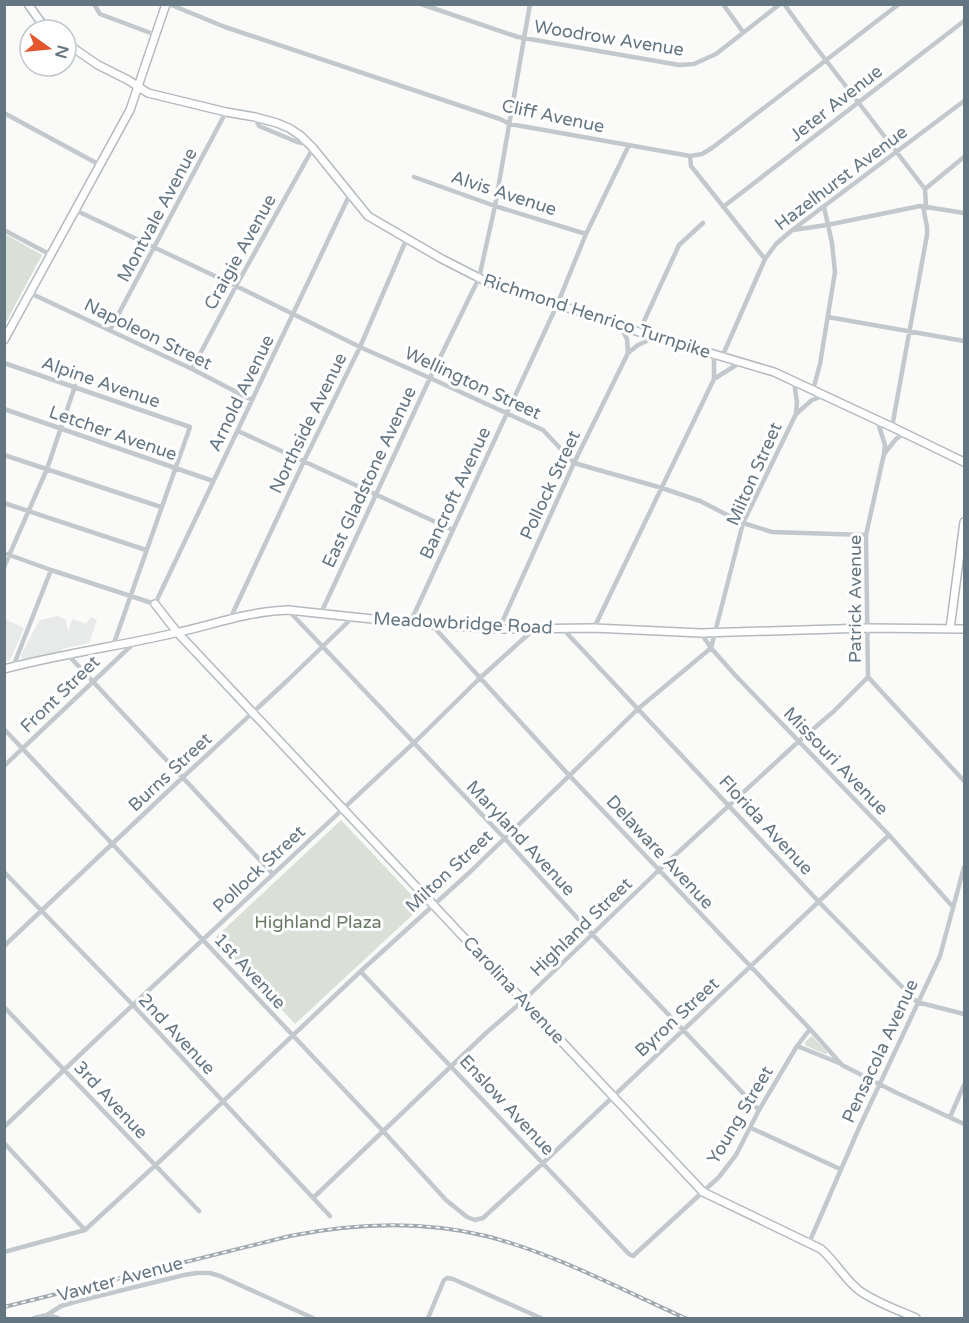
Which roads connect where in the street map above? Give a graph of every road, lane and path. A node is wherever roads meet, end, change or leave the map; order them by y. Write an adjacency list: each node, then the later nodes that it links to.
1 (28, 4): 9 (street)
2 (167, 4): 12 (street); 21 (street, Cliff Avenue)
3 (421, 4): 13 (street, Woodrow Avenue)
4 (530, 4): 13 (street, East Gladstone Avenue)
5 (723, 4): 11 (street)
6 (782, 4): 11 (street, Woodrow Avenue); 15 (street)
7 (899, 4): 15 (street)
8 (94, 5): 12 (street)
9 (38, 18)
10 (964, 21): 18 (street, Jeter Avenue)
11 (743, 32): 13 (street, Woodrow Avenue)
12 (156, 35): 16 (street)
13 (524, 38): 21 (street, East Gladstone Avenue)
14 (78, 51): 16 (street, Richmond Henrico Turnpike)
15 (826, 61): 18 (street); 25 (street)
16 (138, 87): 19 (street, Richmond Henrico Turnpike); 27 (street)
17 (964, 101): 24 (street, Hazelhurst Avenue)
18 (858, 102): 24 (street); 33 (street, Jeter Avenue)
19 (226, 112): 23 (street, Richmond Henrico Turnpike); 43 (street, Montvale Avenue)
20 (4, 113): 27 (street)
21 (510, 124): 22 (street, Cliff Avenue); 31 (street, East Gladstone Avenue)
22 (629, 145): 25 (street, Cliff Avenue); 41 (street, Bancroft Avenue)
23 (313, 148): 30 (street, Richmond Henrico Turnpike); 47 (street, Craigie Avenue)
24 (897, 153): 29 (street); 34 (street, Hazelhurst Avenue)
25 (690, 156): 33 (street)
26 (964, 158): 29 (street)
27 (100, 165): 35 (street)
28 (414, 177): 31 (street, Alvis Avenue)
29 (925, 189): 32 (street)
30 (350, 194): 42 (street, Richmond Henrico Turnpike); 50 (street, Arnold Avenue)
31 (495, 206): 41 (street, Alvis Avenue); 46 (street, East Gladstone Avenue)
32 (924, 206): 36 (street); 38 (street); 54 (street)
33 (723, 207): 45 (street)
34 (824, 207): 38 (street); 40 (street, Hazelhurst Avenue)
35 (75, 210): 43 (street, Wellington Street); 44 (street)
36 (964, 213)
37 (703, 224): 55 (street)
38 (827, 225): 40 (street); 51 (street)
39 (4, 230): 44 (street)
40 (791, 231): 45 (street, Hazelhurst Avenue)
41 (586, 234): 49 (street, Bancroft Avenue)
42 (407, 238): 46 (street, Richmond Henrico Turnpike); 59 (street, Northside Avenue)
43 (154, 247): 47 (street, Wellington Street); 53 (street, Montvale Avenue)
44 (51, 255): 48 (street)
45 (765, 259): 62 (street, Hazelhurst Avenue)
46 (478, 278): 49 (street, Richmond Henrico Turnpike); 66 (street, East Gladstone Avenue)
47 (236, 286): 50 (street, Wellington Street); 65 (street, Craigie Avenue)
48 (30, 293): 53 (street, Napoleon Street); 57 (street)
49 (557, 305): 52 (street, Richmond Henrico Turnpike); 74 (street, Bancroft Avenue)
50 (293, 315): 59 (street, Wellington Street); 72 (street, Arnold Avenue)
51 (828, 317): 54 (street); 70 (street)
52 (621, 326): 55 (street, Richmond Henrico Turnpike); 60 (street)
53 (110, 330): 65 (street, Napoleon Street)
54 (909, 330): 58 (street); 77 (street)
55 (639, 332): 56 (street, Richmond Henrico Turnpike)
56 (656, 337): 60 (street); 61 (street, Richmond Henrico Turnpike)
57 (4, 340)
58 (964, 340)
59 (360, 347): 66 (street, Wellington Street); 83 (street, Northside Avenue)
60 (628, 353): 84 (street, Pollock Street)
61 (714, 354): 62 (street, Richmond Henrico Turnpike); 67 (street)
62 (722, 357): 63 (street, Richmond Henrico Turnpike)
63 (741, 362): 67 (street); 68 (street, Richmond Henrico Turnpike)
64 (4, 363): 69 (street, Alpine Avenue)
65 (192, 369): 72 (street, Napoleon Street)
66 (430, 378): 74 (street, Wellington Street); 90 (street, East Gladstone Avenue)
67 (714, 379): 89 (street)
68 (794, 382): 70 (street, Richmond Henrico Turnpike); 75 (street, Milton Street)
69 (75, 386): 78 (street); 87 (street, Alpine Avenue)
70 (813, 390): 71 (street, Richmond Henrico Turnpike)
71 (824, 396): 75 (street, Milton Street); 76 (street, Richmond Henrico Turnpike)
72 (252, 400): 79 (street, Arnold Avenue)
73 (4, 409): 78 (street, Letcher Avenue)
74 (506, 413): 84 (street, Wellington Street); 96 (street, Bancroft Avenue)
75 (796, 414): 95 (street, Milton Street)
76 (877, 420): 77 (street, Richmond Henrico Turnpike); 81 (street, Patrick Avenue)
77 (892, 427): 80 (street, Richmond Henrico Turnpike)
78 (60, 429): 86 (street); 87 (street, Letcher Avenue)
79 (238, 431): 83 (street); 88 (street, Arnold Avenue)
80 (905, 433): 81 (street); 85 (street, Richmond Henrico Turnpike)
81 (884, 454): 97 (street, Patrick Avenue)
82 (4, 455): 86 (street)
83 (304, 461): 90 (street); 107 (street, Northside Avenue)
84 (574, 462): 89 (street, Wellington Street); 113 (street, Pollock Street)
85 (964, 462)
86 (46, 469): 92 (street); 93 (street)
87 (175, 469): 88 (street, Letcher Avenue); 92 (street)
88 (213, 481): 103 (street, Arnold Avenue)
89 (662, 488): 95 (street, Wellington Street); 111 (street)
90 (376, 495): 96 (street); 105 (street, East Gladstone Avenue)
91 (4, 503): 93 (street)
92 (161, 507): 98 (street)
93 (28, 511): 98 (street); 99 (street)
94 (964, 522): 114 (street)
95 (743, 523): 97 (street, Wellington Street); 118 (street, Milton Street)
96 (453, 530): 108 (street, Bancroft Avenue)
97 (866, 535): 112 (street, Patrick Avenue)
98 (146, 550): 102 (street)
99 (7, 554): 100 (street); 101 (street)
100 (4, 567)
101 (51, 570): 102 (street); 125 (street)
102 (131, 596): 103 (street); 121 (street)
103 (155, 604): 117 (street, Carolina Avenue)
104 (288, 610): 105 (street, Meadowbridge Road); 107 (street, Meadowbridge Road); 122 (street, Maryland Avenue)
105 (321, 613): 106 (street, Meadowbridge Road)
106 (353, 617): 108 (street, Meadowbridge Road); 122 (street, Burns Street)
107 (230, 619): 117 (street, Meadowbridge Road)
108 (410, 622): 109 (street, Meadowbridge Road)
109 (431, 624): 113 (street, Meadowbridge Road); 128 (street, Delaware Avenue)
110 (562, 628): 111 (street, Meadowbridge Road); 116 (street, Meadowbridge Road); 130 (street, Florida Avenue)
111 (594, 628): 119 (street, Meadowbridge Road)
112 (868, 628): 114 (street, Meadowbridge Road); 118 (street, Meadowbridge Road); 127 (street, Patrick Avenue)
113 (499, 629): 116 (street, Meadowbridge Road)
114 (950, 629): 115 (street, Meadowbridge Road)
115 (964, 629)
116 (533, 630): 128 (street, Pollock Street)
117 (177, 632): 120 (street, Meadowbridge Road); 131 (street, Carolina Avenue)
118 (716, 632): 119 (street, Meadowbridge Road); 123 (street, Milton Street)
119 (701, 633): 123 (street, Missouri Avenue)
120 (135, 642): 121 (street, Meadowbridge Road); 129 (street, Front Street)
121 (113, 646): 124 (street, Meadowbridge Road)
122 (322, 646): 131 (street, Burns Street); 133 (street, Maryland Avenue)
123 (711, 648): 130 (street, Milton Street); 134 (street, Missouri Avenue)
124 (69, 656): 125 (street, Meadowbridge Road); 129 (street)
125 (13, 667): 126 (street, Meadowbridge Road)
126 (4, 669)
127 (868, 677): 134 (street, Highland Street); 139 (street, Patrick Avenue)
128 (480, 678): 133 (street, Pollock Street); 137 (street, Delaware Avenue)
129 (92, 682): 135 (street, Front Street); 138 (street)
130 (639, 708): 137 (street, Milton Street); 140 (street, Florida Avenue)
131 (252, 712): 138 (street, Burns Street); 141 (street, Carolina Avenue)
132 (4, 729): 135 (street, 1st Avenue)
133 (414, 742): 141 (street, Pollock Street); 143 (street, Maryland Avenue)
134 (798, 742): 140 (street, Highland Street); 142 (street, Missouri Avenue)
135 (22, 749): 136 (street, Front Street); 144 (street, 1st Avenue)
136 (4, 766)
137 (569, 775): 143 (street, Milton Street); 146 (street, Delaware Avenue)
138 (182, 778): 144 (street, Burns Street); 148 (street)
139 (964, 781)
140 (730, 806): 146 (street, Highland Street); 149 (street, Florida Avenue)
141 (344, 808): 148 (street, Pollock Street); 150 (street, Carolina Avenue)
142 (889, 835): 149 (street, Byron Street); 151 (street, Missouri Avenue)
143 (504, 838): 150 (street, Milton Street); 153 (street, Maryland Avenue)
144 (112, 844): 152 (street, Burns Street); 154 (street, 1st Avenue)
145 (964, 867): 151 (street, Pensacola Avenue)
146 (659, 870): 153 (street, Highland Street); 156 (street, Delaware Avenue)
147 (4, 872): 152 (street, 2nd Avenue)
148 (273, 874): 154 (street, Pollock Street)
149 (819, 902): 156 (street, Byron Street); 159 (street, Florida Avenue)
150 (434, 904): 157 (street, Milton Street); 158 (street, Carolina Avenue)
151 (953, 907): 159 (street, Pensacola Avenue)
152 (41, 911): 155 (street, Burns Street); 160 (street, 2nd Avenue)
153 (592, 934): 158 (street, Highland Street); 163 (street, Maryland Avenue)
154 (203, 940): 160 (street, Pollock Street); 165 (street, 1st Avenue)
155 (4, 946)
156 (750, 967): 163 (street, Byron Street); 164 (street, Delaware Avenue)
157 (361, 972): 165 (street, Milton Street); 168 (street, Enslow Avenue)
158 (524, 1000): 168 (street, Highland Street); 172 (street, Carolina Avenue)
159 (917, 1002): 162 (street); 170 (street, Pensacola Avenue)
160 (133, 1005): 169 (street, Pollock Street); 173 (street, 2nd Avenue)
161 (4, 1007): 169 (street, 3rd Avenue)
162 (964, 1014)
163 (684, 1029): 172 (street, Byron Street); 174 (street, Maryland Avenue)
164 (810, 1029): 166 (street, Young Street); 167 (street, Delaware Avenue)
165 (293, 1036): 173 (street, Milton Street); 179 (street, 1st Avenue)
166 (797, 1046): 167 (street); 174 (street, Young Street)
167 (842, 1065): 170 (street, Delaware Avenue)
168 (452, 1066): 179 (street, Highland Street); 181 (street, Enslow Avenue)
169 (64, 1071): 177 (street, Pollock Street); 182 (street, 3rd Avenue)
170 (880, 1084): 175 (street, Delaware Avenue); 183 (street, Pensacola Avenue)
171 (964, 1085): 175 (street)
172 (613, 1096): 181 (street, Byron Street); 184 (street, Carolina Avenue)
173 (223, 1103): 182 (street, Milton Street); 185 (street, 2nd Avenue)
174 (759, 1110): 178 (street, Young Street)
175 (950, 1117): 176 (street, Delaware Avenue)
176 (964, 1124)
177 (4, 1127)
178 (751, 1128): 183 (street); 184 (street, Young Street)
179 (383, 1131): 185 (street, Highland Street); 188 (street, 1st Avenue)
180 (4, 1143): 189 (street)
181 (543, 1163): 188 (street, Byron Street); 192 (street, Enslow Avenue)
182 (155, 1166): 186 (street, 3rd Avenue); 189 (street, Milton Street)
183 (840, 1169): 190 (street, Pensacola Avenue)
184 (703, 1192): 190 (street, Carolina Avenue); 192 (street, Young Street)
185 (313, 1198): 187 (street, 2nd Avenue)
186 (199, 1211)
187 (330, 1216)
188 (483, 1218)
189 (85, 1230): 191 (street, Milton Street)
190 (809, 1243): 199 (street, Carolina Avenue)
191 (4, 1252)
192 (633, 1256)
193 (47, 1314): 194 (street, Vawter Avenue); 195 (street); 196 (street, Vawter Avenue)
194 (34, 1318)
195 (58, 1318)
196 (314, 1318)
197 (428, 1318): 198 (street)
198 (541, 1318)
199 (916, 1318)

